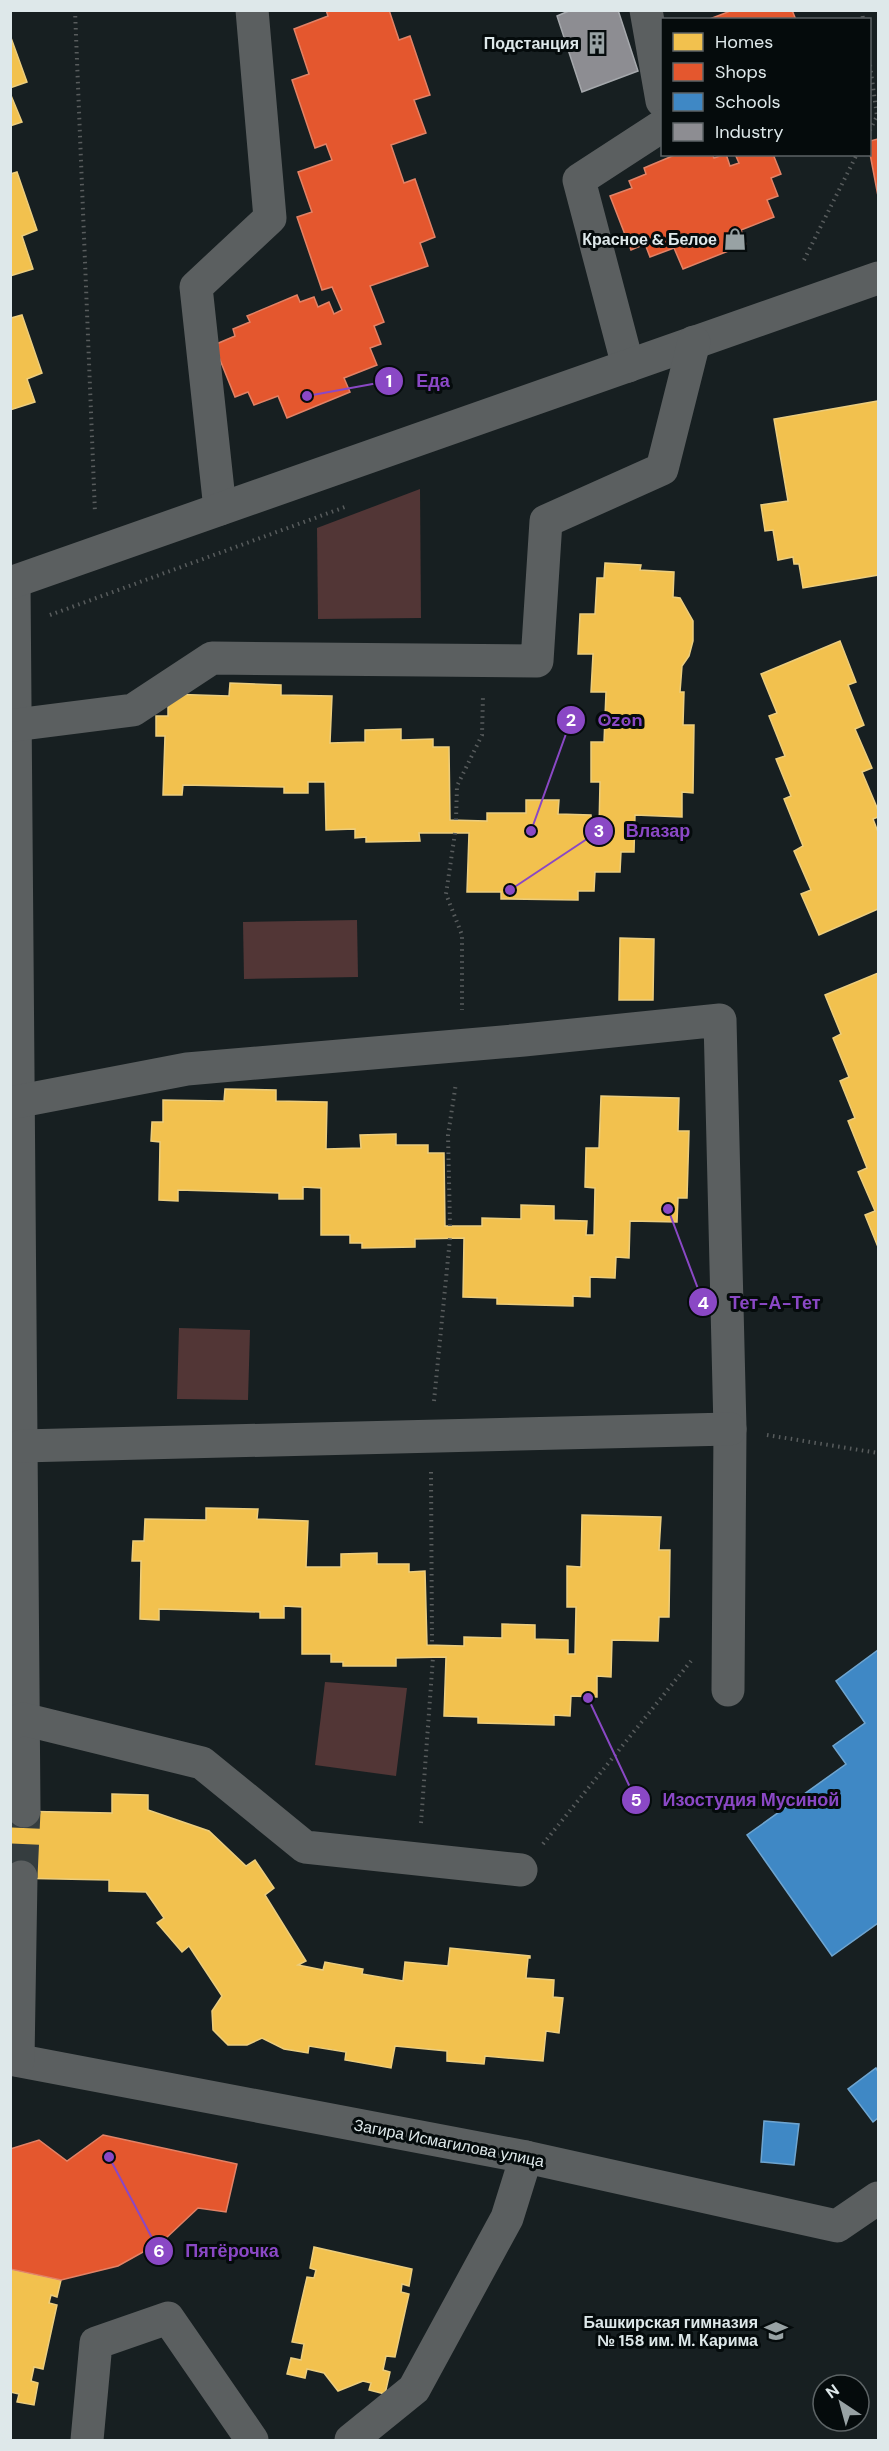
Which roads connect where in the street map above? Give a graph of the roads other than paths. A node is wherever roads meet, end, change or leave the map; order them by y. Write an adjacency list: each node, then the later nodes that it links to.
1 (252, 10): 8 (street)
2 (646, 10): 3 (street)
3 (661, 90)
4 (661, 127): 7 (street)
5 (879, 278): 6 (street)
6 (694, 342): 7 (street); 10 (street)
7 (628, 366): 8 (street)
8 (220, 509): 9 (street)
9 (12, 582): 10 (street)
10 (15, 725): 11 (street)
11 (14, 1101): 12 (street); 13 (street)
12 (730, 1429): 13 (street); 14 (street)
13 (21, 1446): 15 (street)
14 (728, 1690)
15 (17, 1722): 16 (street); 17 (street)
16 (24, 1812)
17 (521, 1870)
18 (21, 1878): 19 (street)
19 (14, 2060): 20 (street, Загира Исмагилова улица)
20 (526, 2157): 21 (street, Загира Исмагилова улица); 24 (street)
21 (879, 2198)
22 (87, 2440): 23 (street)
23 (252, 2440)
24 (351, 2440)

